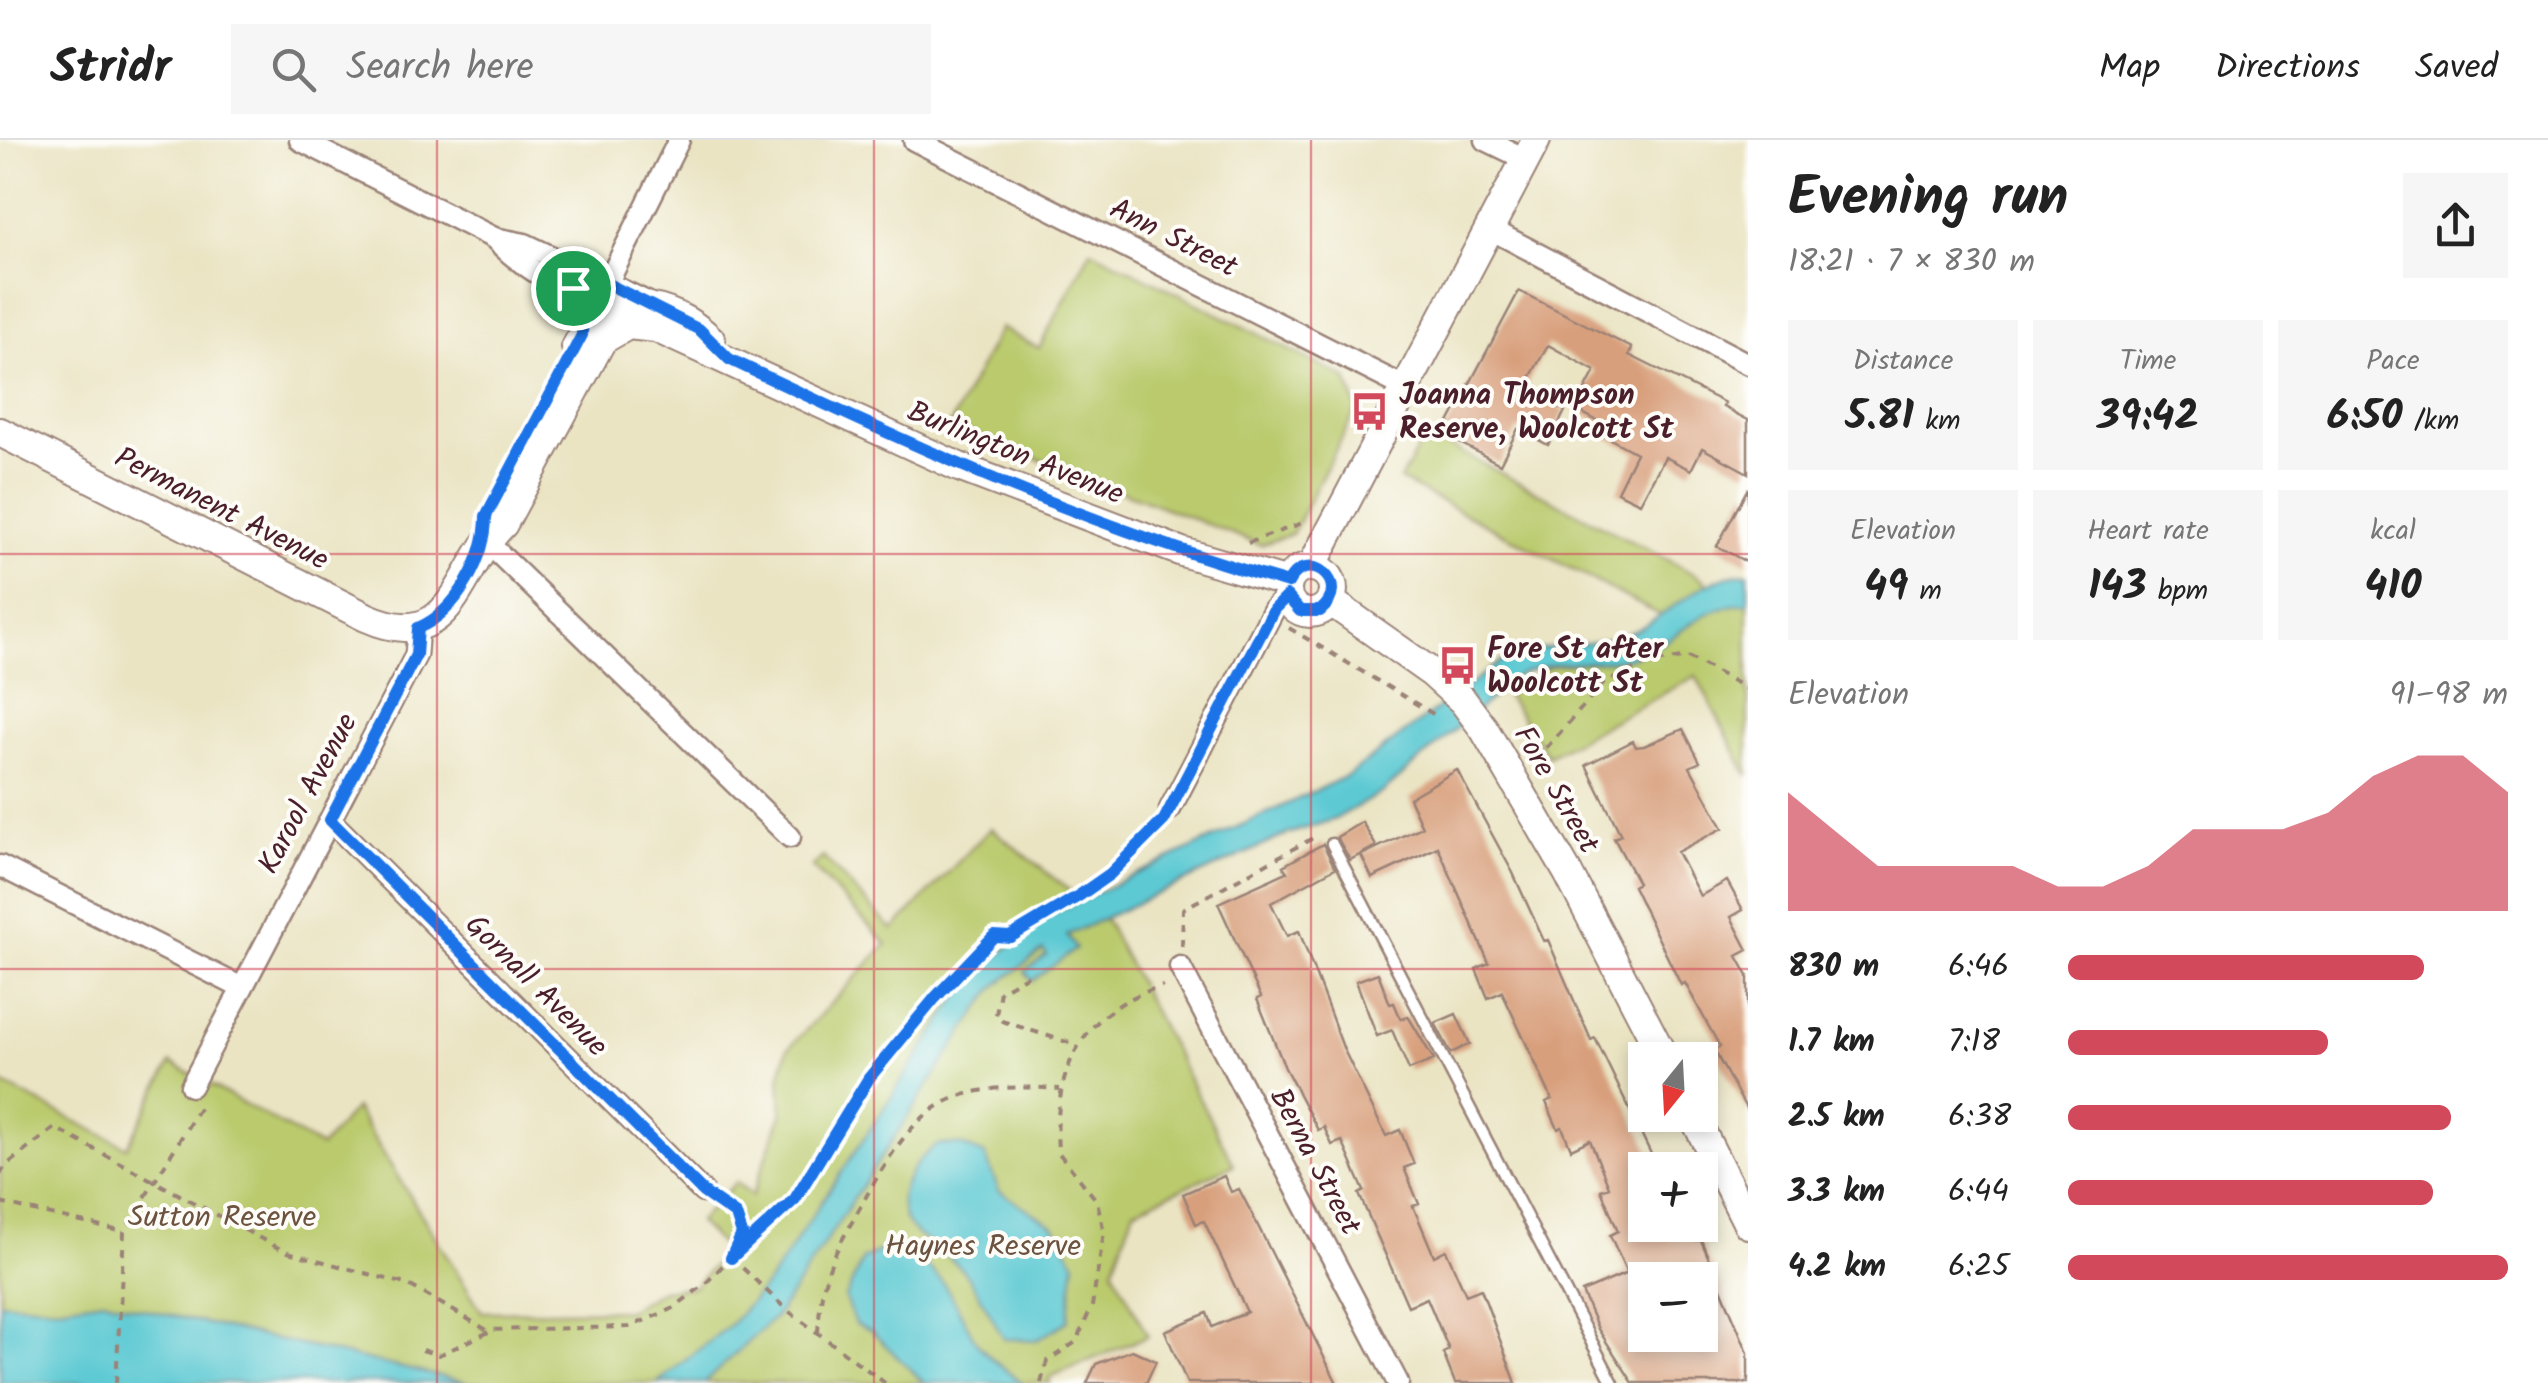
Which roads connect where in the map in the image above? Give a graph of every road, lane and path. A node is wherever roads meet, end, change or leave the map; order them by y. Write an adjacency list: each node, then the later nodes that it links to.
1 (300, 140): 7 (street, Burlington Avenue)
2 (678, 140): 9 (street)
3 (914, 140): 13 (street, Ann Street)
4 (1486, 140): 5 (street)
5 (1530, 150): 6 (main road)
6 (1490, 230): 12 (street); 13 (main road)
7 (494, 238): 8 (street, Burlington Avenue); 9 (street, Burlington Avenue)
8 (573, 288): 9 (street, Burlington Avenue); 10 (street)
9 (612, 307): 10 (main road); 11 (main road, Burlington Avenue); 11 (main road, Burlington Avenue); 16 (main road)
10 (582, 335): 16 (main road)
11 (729, 359): 19 (main road, Burlington Avenue)
12 (1748, 364)
13 (1406, 388): 18 (main road)
14 (0, 432): 22 (main road, Permanent Avenue)
15 (1305, 522): 17 (path)
16 (486, 541): 22 (main road); 28 (street)
17 (1242, 545)
18 (1312, 566): 19 (main road); 20 (main road)
19 (1287, 589): 20 (main road); 26 (street)
20 (1330, 602): 34 (main road, Fore Street)
21 (1284, 626): 24 (path)
22 (418, 628): 27 (street, Karool Avenue)
23 (1748, 688): 25 (path)
24 (1450, 730)
25 (1535, 754)
26 (1170, 810): 45 (path)
27 (330, 820): 33 (street, Karool Avenue); 41 (street, Gornall Avenue)
28 (790, 837)
29 (1332, 844): 31 (path); 53 (lane)
30 (0, 866): 33 (street)
31 (1184, 973): 35 (path); 52 (street, Berna Street)
32 (1028, 974): 35 (path)
33 (240, 986): 36 (street, Karool Avenue)
34 (1655, 1042)
35 (1076, 1045): 37 (path)
36 (191, 1086): 40 (path)
37 (1060, 1088): 47 (path); 51 (path)
38 (1702, 1132): 43 (main road)
39 (0, 1176): 40 (path)
40 (156, 1180): 44 (path); 46 (path)
41 (703, 1192): 45 (path)
42 (0, 1202): 44 (path)
43 (1748, 1224)
44 (124, 1232): 49 (path)
45 (731, 1258): 46 (path); 47 (path)
46 (491, 1331): 48 (path)
47 (818, 1332): 50 (path)
48 (422, 1350)
49 (116, 1383)
50 (885, 1383)
51 (1041, 1383)
52 (1398, 1383)
53 (1613, 1383)

